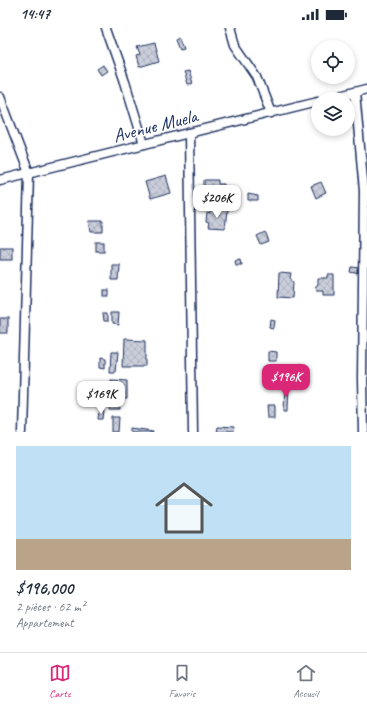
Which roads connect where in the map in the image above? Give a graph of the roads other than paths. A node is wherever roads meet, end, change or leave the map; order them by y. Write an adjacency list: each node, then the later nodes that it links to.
1 (106, 28): 9 (street)
2 (230, 28): 7 (street)
3 (367, 89): 4 (street)
4 (355, 92): 14 (street)
5 (0, 97): 10 (street)
6 (311, 103): 7 (street, Avenue Muela)
7 (271, 113): 8 (street, Avenue Muela)
8 (190, 133): 9 (street, Avenue Muela); 13 (street)
9 (144, 144): 10 (street, Avenue Muela)
10 (29, 173): 11 (street, Avenue Muela); 12 (street)
11 (0, 180)
12 (22, 432)
13 (193, 432)
14 (363, 432)

